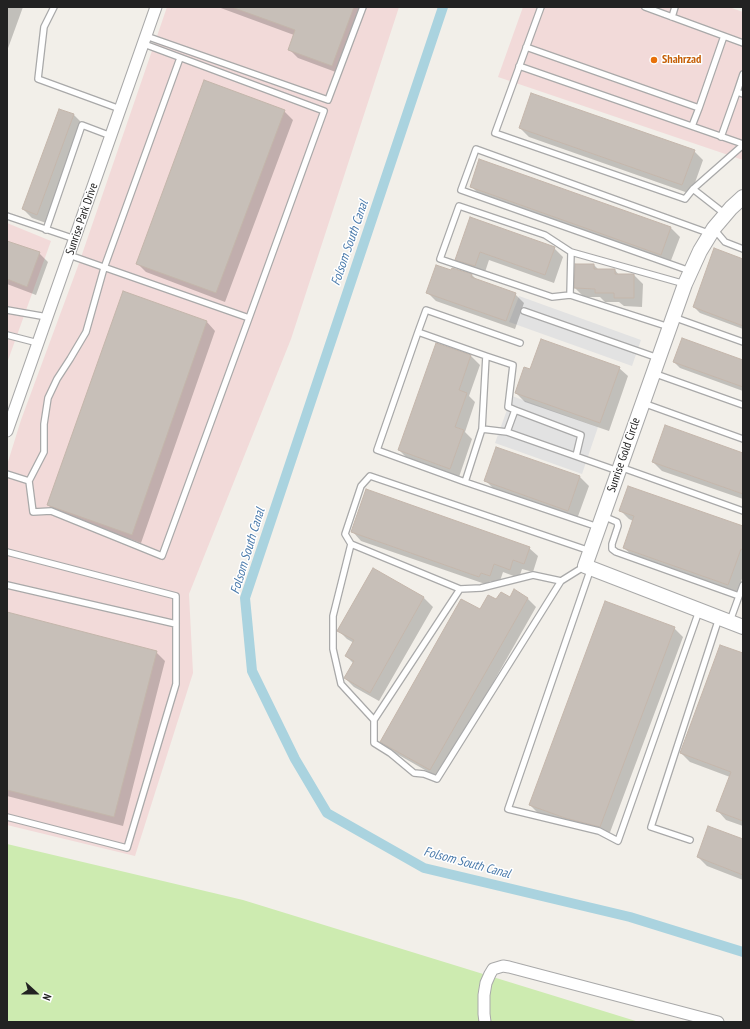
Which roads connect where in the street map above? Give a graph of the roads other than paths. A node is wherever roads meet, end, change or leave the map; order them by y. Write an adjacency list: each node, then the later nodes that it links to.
1 (54, 7): 17 (lane)
2 (156, 7): 9 (street, Sunrise Park Drive)
3 (363, 7): 9 (lane)
4 (541, 7): 11 (lane)
5 (645, 7): 7 (lane)
6 (675, 7): 7 (lane)
7 (672, 17): 8 (lane)
8 (724, 36): 10 (lane); 16 (lane)
9 (145, 40): 12 (lane); 17 (street, Sunrise Park Drive)
10 (743, 43)
11 (526, 47): 13 (lane); 16 (lane)
12 (180, 58): 32 (lane); 38 (lane)
13 (519, 66): 18 (lane); 22 (lane)
14 (743, 74): 15 (lane)
15 (740, 93): 20 (lane)
16 (699, 108): 18 (lane)
17 (120, 109): 19 (street, Sunrise Park Drive)
18 (692, 126): 20 (lane)
19 (111, 136): 26 (lane); 28 (street, Sunrise Park Drive)
20 (721, 137): 21 (lane)
21 (743, 144): 22 (lane)
22 (693, 189): 24 (lane)
23 (742, 200): 24 (street, Sunrise Gold Circle)
24 (726, 214): 27 (street, Sunrise Gold Circle)
25 (7, 216): 26 (lane)
26 (46, 230): 28 (lane)
27 (712, 231): 29 (lane); 33 (street, Sunrise Gold Circle); 33 (lane)
28 (74, 239): 31 (street, Sunrise Park Drive)
29 (743, 249)
30 (572, 252): 33 (lane); 34 (lane); 34 (lane)
31 (69, 255): 32 (lane); 37 (street, Sunrise Park Drive)
32 (104, 268): 38 (lane); 59 (lane)
33 (688, 277): 39 (street, Sunrise Gold Circle)
34 (570, 295): 39 (lane)
35 (7, 310): 37 (lane)
36 (524, 310): 46 (lane)
37 (47, 317): 43 (street, Sunrise Park Drive)
38 (248, 318): 59 (lane)
39 (671, 322): 42 (lane); 46 (street, Sunrise Gold Circle)
40 (418, 332): 44 (lane); 45 (lane); 60 (lane)
41 (7, 335): 43 (lane)
42 (743, 342)
43 (38, 343): 51 (street, Sunrise Park Drive)
44 (520, 343)
45 (486, 356): 50 (lane); 52 (lane)
46 (658, 358): 47 (street, Sunrise Gold Circle)
47 (653, 373): 48 (street, Sunrise Gold Circle); 49 (lane)
48 (642, 403): 55 (lane); 57 (street, Sunrise Gold Circle)
49 (743, 405)
50 (515, 410): 54 (lane); 56 (lane)
51 (10, 412): 53 (street, Sunrise Park Drive)
52 (482, 429): 54 (lane); 60 (lane)
53 (7, 431)
54 (507, 432): 56 (lane)
55 (743, 439)
56 (576, 456): 57 (lane)
57 (619, 469): 61 (lane); 62 (street, Sunrise Gold Circle)
58 (7, 474): 59 (lane)
59 (29, 481)
60 (465, 482): 62 (lane)
61 (743, 511)
62 (600, 521): 65 (street, Sunrise Gold Circle); 71 (lane)
63 (351, 544): 65 (lane); 70 (lane); 76 (lane)
64 (7, 552): 74 (lane)
65 (590, 552): 66 (street, Sunrise Gold Circle)
66 (588, 567): 67 (lane); 72 (street); 72 (lane)
67 (561, 581): 70 (lane); 76 (lane)
68 (7, 585): 74 (lane)
69 (743, 585): 71 (lane)
70 (460, 589): 76 (lane)
71 (739, 596): 73 (lane)
72 (699, 610): 73 (street)
73 (724, 619): 75 (street); 78 (lane)
74 (176, 624): 77 (lane)
75 (743, 626)
76 (374, 720)
77 (7, 817)
78 (690, 840)
79 (485, 1022): 80 (street)
80 (718, 1022)

